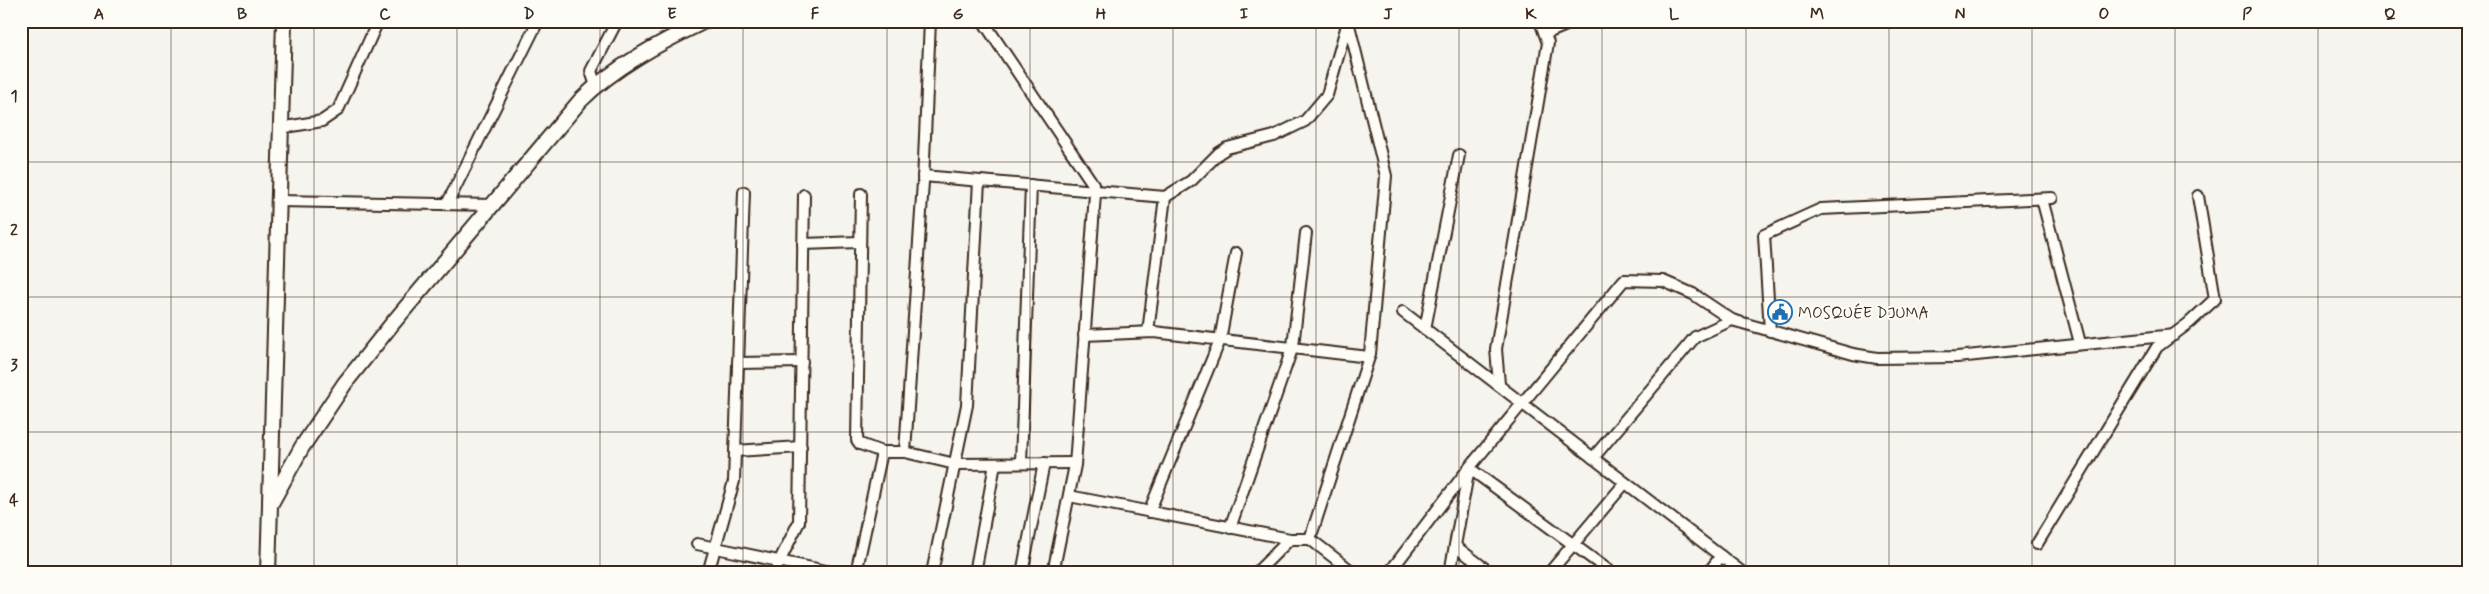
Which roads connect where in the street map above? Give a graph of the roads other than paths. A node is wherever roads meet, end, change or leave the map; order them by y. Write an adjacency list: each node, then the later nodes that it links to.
1 (284, 21): 13 (street)
2 (378, 21): 13 (street)
3 (538, 21): 25 (street)
4 (617, 21): 12 (street)
5 (705, 21): 12 (street)
6 (930, 21): 15 (street)
7 (983, 21): 18 (street)
8 (1540, 21): 11 (street)
9 (1576, 21): 11 (street)
10 (1348, 22): 23 (street); 41 (street)
11 (1545, 34): 44 (street)
12 (596, 86): 26 (street)
13 (281, 128): 24 (street)
14 (1459, 154): 33 (street)
15 (923, 176): 16 (street); 49 (street)
16 (979, 181): 17 (street); 54 (street)
17 (1031, 185): 18 (street); 52 (street)
18 (1094, 191): 23 (street); 37 (street)
19 (744, 192): 43 (street)
20 (861, 194): 28 (street)
21 (804, 195): 29 (street)
22 (2198, 196): 36 (street)
23 (1165, 197): 35 (street)
24 (279, 201): 25 (street); 59 (street)
25 (446, 204): 26 (street)
26 (493, 205): 59 (street)
27 (1306, 233): 40 (street)
28 (859, 242): 29 (street); 48 (street)
29 (803, 244): 42 (street)
30 (1236, 253): 38 (street)
31 (1402, 312): 33 (street)
32 (1732, 320): 34 (street); 45 (street); 50 (street)
33 (1425, 329): 44 (street)
34 (1770, 331): 39 (street); 39 (street)
35 (1148, 332): 37 (street); 38 (street)
36 (2174, 334): 39 (street); 66 (street)
37 (1084, 335): 51 (street)
38 (1220, 340): 40 (street); 60 (street)
39 (2080, 344)
40 (1292, 348): 41 (street); 61 (street)
41 (1369, 358): 62 (street)
42 (802, 362): 43 (street); 46 (street)
43 (738, 363): 47 (street)
44 (1499, 384): 45 (street)
45 (1524, 403): 50 (street); 56 (street)
46 (801, 447): 47 (street); 70 (street)
47 (734, 451): 68 (street)
48 (882, 452): 49 (street); 75 (street)
49 (905, 452): 54 (street)
50 (1593, 458): 57 (street)
51 (1075, 462): 53 (street); 58 (street)
52 (1021, 463): 53 (street); 55 (street)
53 (1044, 463): 78 (street)
54 (955, 464): 55 (street); 76 (street)
55 (996, 464): 77 (street)
56 (1469, 468): 65 (street); 67 (street); 82 (street)
57 (1625, 483): 65 (street); 69 (street)
58 (1069, 496): 60 (street); 79 (street)
59 (270, 505): 71 (street)
60 (1150, 512): 61 (street)
61 (1230, 528): 63 (street)
62 (1310, 538): 63 (street); 81 (street)
63 (1290, 539): 80 (street)
64 (697, 544): 68 (street)
65 (1573, 544): 85 (street); 86 (street)
66 (2036, 544)
67 (1455, 546): 83 (street); 84 (street)
68 (715, 548): 70 (street); 72 (street)
69 (1721, 556): 87 (street); 88 (street)
70 (779, 561): 73 (street); 74 (street)
71 (268, 573)
72 (708, 573)
73 (776, 573)
74 (836, 573)
75 (856, 573)
76 (932, 573)
77 (975, 573)
78 (1022, 573)
79 (1053, 573)
80 (1256, 573)
81 (1354, 573)
82 (1389, 573)
83 (1450, 573)
84 (1491, 573)
85 (1549, 573)
86 (1612, 573)
87 (1708, 573)
88 (1744, 573)

